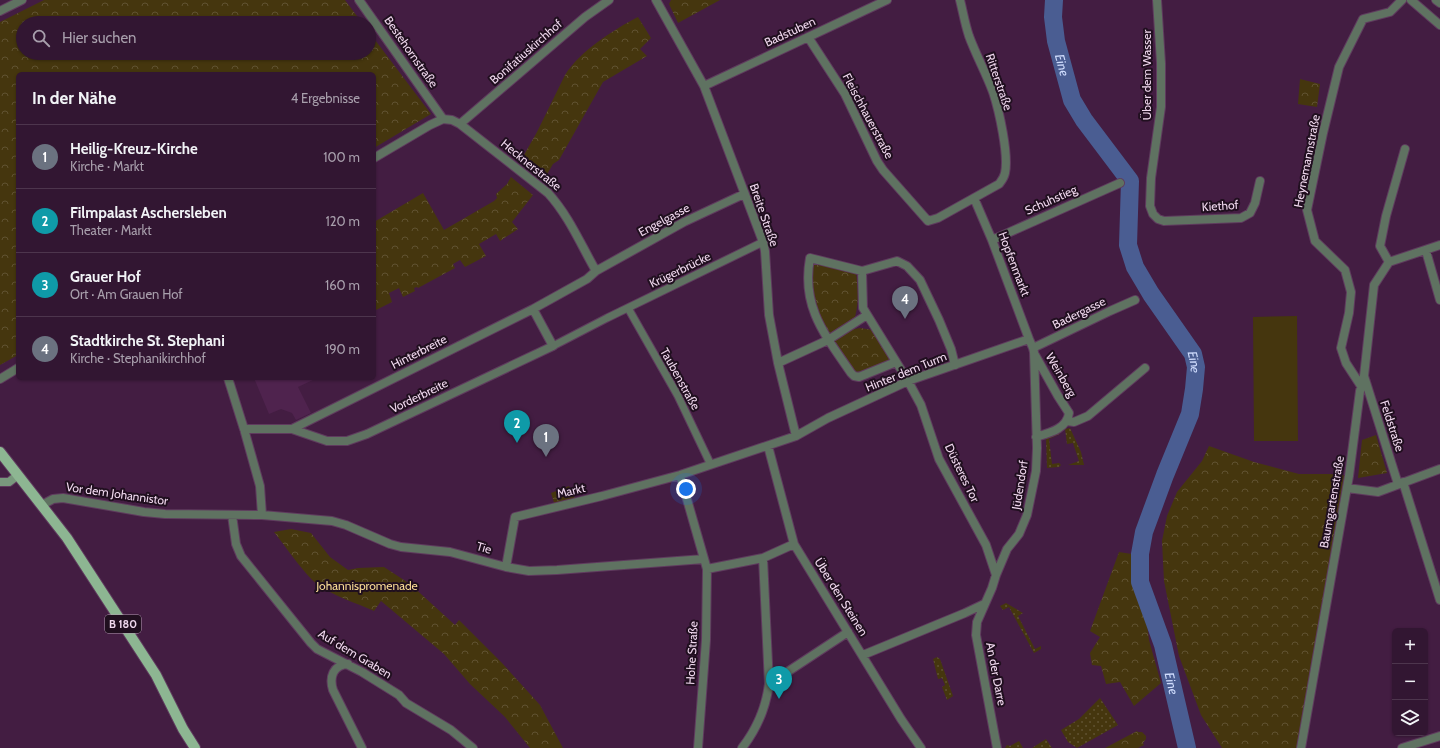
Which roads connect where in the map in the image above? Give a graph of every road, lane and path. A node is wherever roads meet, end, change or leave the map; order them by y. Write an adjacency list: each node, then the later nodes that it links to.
1 (22, 0): 12 (street)
2 (360, 0): 13 (street, Bestehornstraße)
3 (609, 0): 19 (street, Bonifatiuskirchhof)
4 (656, 0): 17 (street, Breite Straße)
5 (888, 0): 16 (street, Badstuben)
6 (960, 0): 25 (street, Ritterstraße)
7 (1157, 0): 26 (street, Über dem Wasser)
8 (1402, 0): 53 (street, Heynemannstraße)
9 (1411, 0): 15 (street)
10 (1436, 0): 11 (street)
11 (1440, 3)
12 (0, 11)
13 (371, 16)
14 (376, 23): 18 (street, Bestehornstraße)
15 (1440, 25)
16 (808, 37): 17 (street, Badstuben); 25 (street, Fleischhauerstraße)
17 (704, 86): 24 (street, Breite Straße)
18 (443, 118): 19 (street, Hecknerstraße); 21 (street)
19 (460, 124): 32 (street, Hecknerstraße)
20 (1405, 149): 31 (street)
21 (376, 157)
22 (1260, 181): 26 (street, Kiethof)
23 (1120, 183): 27 (street, Schuhstieg)
24 (744, 194): 28 (street, Breite Straße); 32 (street, Engelgasse)
25 (974, 198): 27 (street, Hopfenmarkt)
26 (1158, 219)
27 (992, 240): 40 (street, Hopfenmarkt)
28 (762, 242): 36 (street, Krügerbrücke); 45 (street, Breite Straße)
29 (1440, 246): 30 (street)
30 (1426, 251): 31 (street); 35 (street)
31 (1389, 262): 49 (street, Baumgartenstraße)
32 (596, 271): 37 (street, Hinterbreite)
33 (862, 271): 38 (street, Düsteres Tor); 41 (street); 46 (street)
34 (1135, 300): 43 (street, Badergasse)
35 (1440, 300)
36 (628, 308): 39 (street, Krügerbrücke); 62 (street, Taubenstraße)
37 (533, 309): 42 (street); 56 (street, Hinterbreite)
38 (867, 315): 41 (street); 44 (street, Düsteres Tor)
39 (607, 318): 42 (street, Vorderbreite)
40 (1029, 339): 43 (street, Weinberg); 46 (street, Hinter dem Turm)
41 (828, 340): 44 (street); 45 (street)
42 (552, 346): 56 (street, Vorderbreite)
43 (1034, 350): 54 (street, Weinberg); 58 (street, Weinberg)
44 (896, 362): 52 (street, Düsteres Tor)
45 (778, 364): 57 (street, Breite Straße)
46 (955, 365): 52 (street, Hinter dem Turm)
47 (1145, 368): 54 (street)
48 (16, 369): 50 (street)
49 (1364, 376): 53 (street, Baumgartenstraße); 67 (street, Feldstraße)
50 (0, 379)
51 (229, 380): 55 (street)
52 (908, 381): 57 (street, Hinter dem Turm); 78 (street, Düsteres Tor)
53 (1361, 386): 68 (street, Baumgartenstraße)
54 (1067, 421): 58 (street)
55 (244, 429): 56 (street, Hinterbreite); 71 (street)
56 (292, 429)
57 (796, 436): 59 (street, Markt)
58 (1036, 437): 60 (street, Weinberg)
59 (768, 446): 62 (street, Markt); 73 (street, Über den Steinen)
60 (1037, 448): 72 (street, Jüdendorf)
61 (0, 452): 65 (main road, B 180)
62 (710, 463): 64 (street, Markt)
63 (1440, 469): 67 (street)
64 (680, 474): 75 (street); 76 (street, Markt)
65 (18, 475): 66 (main road); 69 (main road, B 180)
66 (0, 482)
67 (1400, 483): 68 (street); 79 (street, Feldstraße)
68 (1347, 488): 93 (street, Baumgartenstraße)
69 (42, 505): 70 (street, Vor dem Johannistor); 86 (main road, B 180)
70 (232, 515): 71 (street, Vor dem Johannistor); 83 (street, Auf dem Graben)
71 (262, 515): 76 (street, Tie)
72 (1024, 525): 78 (street, An der Darre)
73 (794, 544): 74 (street); 81 (street, Über den Steinen)
74 (763, 558): 77 (street); 84 (street)
75 (704, 559): 76 (street, Tie); 77 (street, Hohe Straße)
76 (506, 567)
77 (707, 569): 89 (street, Hohe Straße)
78 (996, 575): 80 (street, An der Darre)
79 (1440, 600)
80 (984, 604): 82 (street); 92 (street, An der Darre)
81 (848, 632): 82 (street, Über den Steinen); 84 (street)
82 (862, 655): 91 (street, Über den Steinen)
83 (348, 664): 87 (street); 88 (street, Auf dem Graben)
84 (769, 684): 90 (street)
85 (1440, 736): 94 (street)
86 (195, 748)
87 (362, 748)
88 (473, 748)
89 (698, 748)
90 (742, 748)
91 (921, 748)
92 (997, 748)
93 (1301, 748)
94 (1402, 748)

